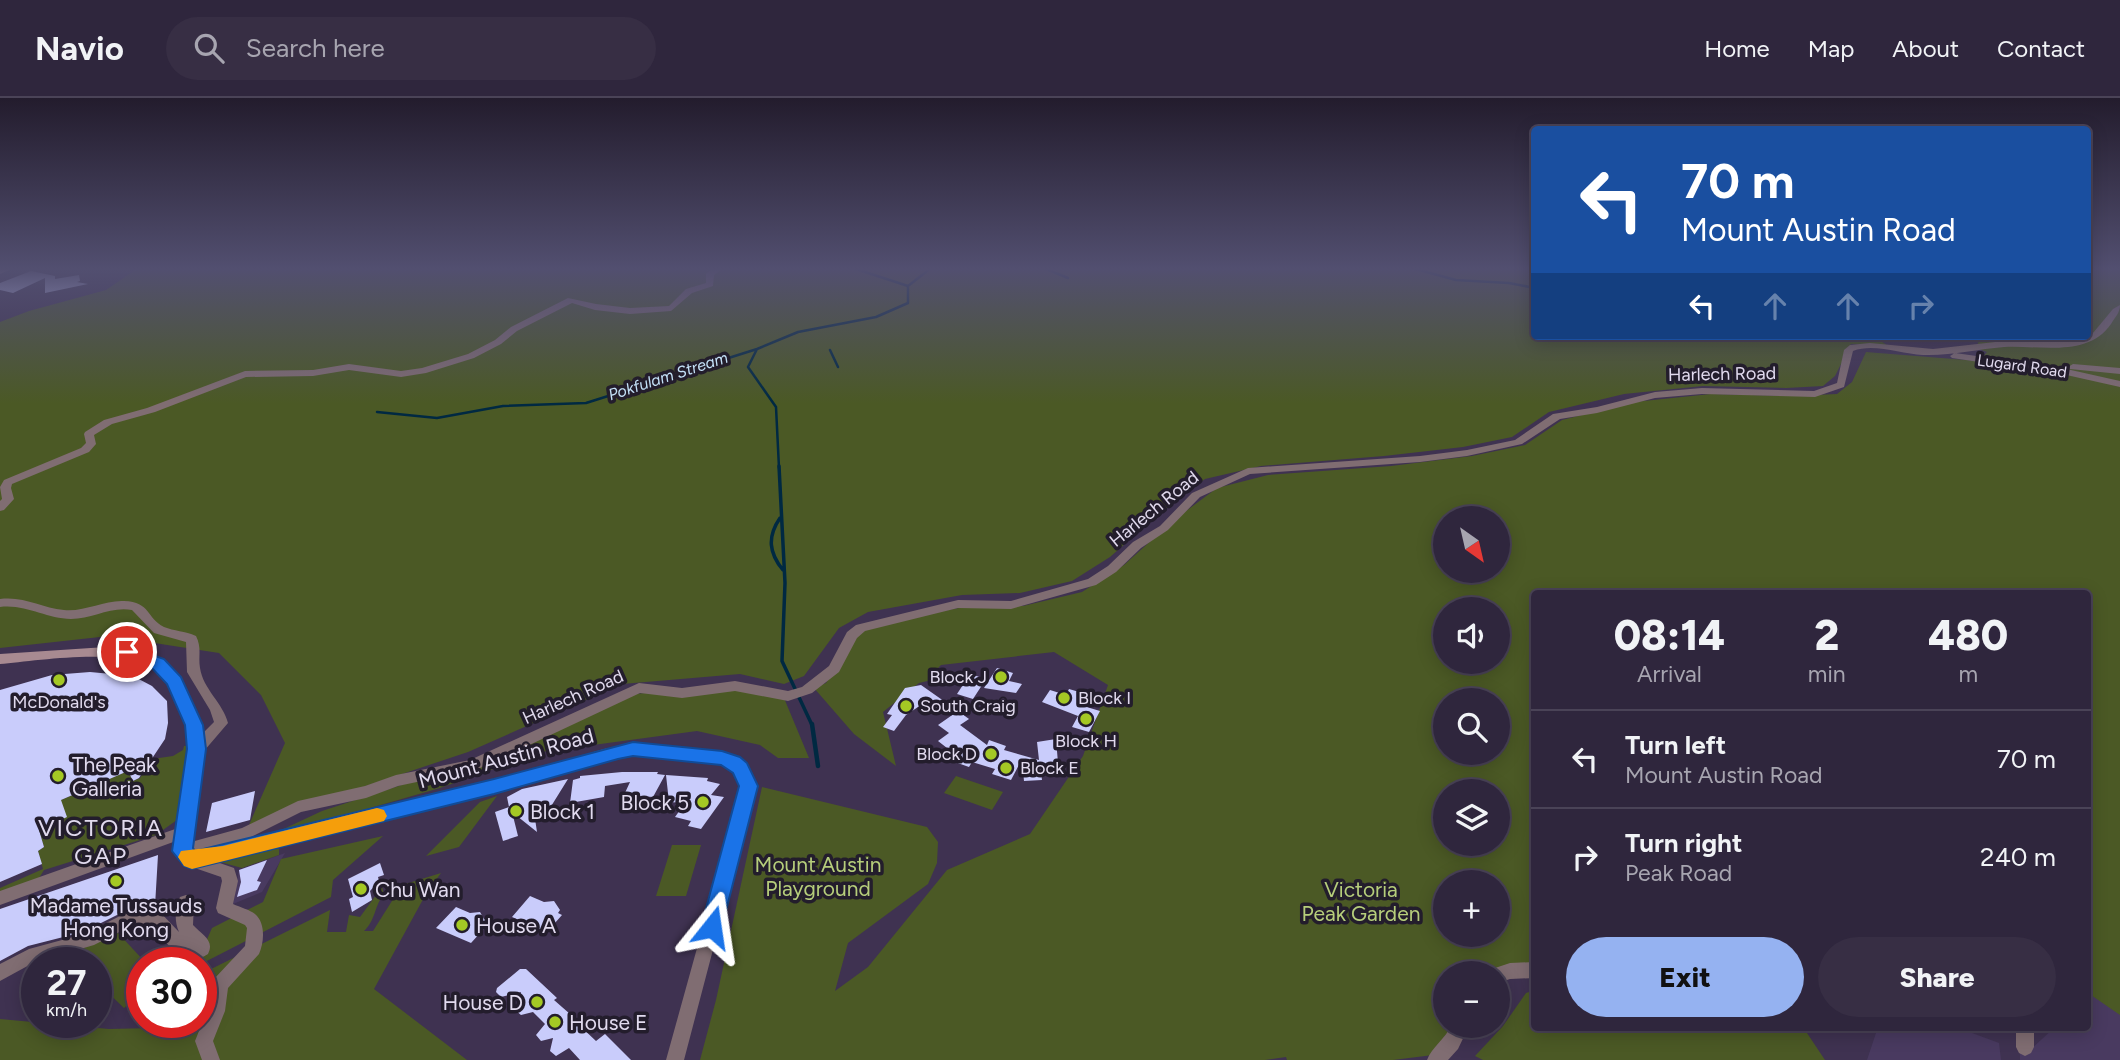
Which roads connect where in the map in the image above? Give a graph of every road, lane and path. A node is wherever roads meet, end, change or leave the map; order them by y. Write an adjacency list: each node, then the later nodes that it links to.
1 (546, 313): 9 (street)
2 (2113, 313): 3 (street, Harlech Road)
3 (2091, 337)
4 (2085, 340): 5 (street, Harlech Road)
5 (1984, 348): 6 (street, Harlech Road); 7 (street)
6 (1923, 352): 8 (street, Lugard Road); 15 (street, Harlech Road)
7 (2120, 372)
8 (2120, 384)
9 (0, 508)
10 (0, 603): 13 (street)
11 (0, 659): 12 (main road)
12 (194, 725): 13 (street)
13 (197, 749): 14 (street)
14 (184, 832): 15 (street); 16 (street)
15 (187, 856): 24 (street); 25 (street, Mount Austin Road)
16 (0, 898)
17 (186, 902): 20 (street)
18 (1531, 970): 19 (street)
19 (1510, 971)
20 (0, 973)
21 (2025, 1031): 23 (street)
22 (1454, 1038): 26 (street)
23 (2025, 1047)
24 (211, 1060)
25 (675, 1060)
26 (1436, 1060)

